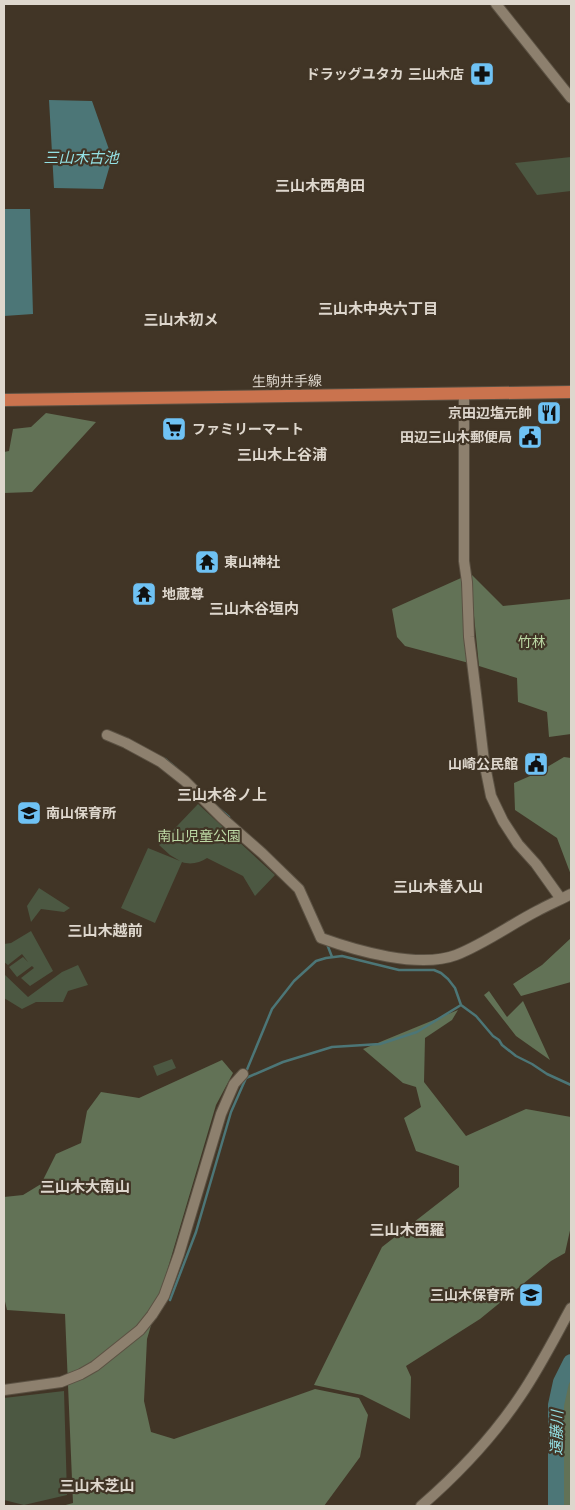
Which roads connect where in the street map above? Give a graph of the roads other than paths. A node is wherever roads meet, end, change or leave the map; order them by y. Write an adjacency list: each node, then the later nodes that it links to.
1 (496, 4): 2 (street)
2 (571, 98)
3 (571, 392): 4 (main road, 生駒井手線)
4 (464, 393): 5 (main road, 生駒井手線); 8 (street)
5 (4, 400)
6 (107, 735): 8 (street)
7 (571, 894): 8 (street)
8 (561, 900)
9 (243, 1074): 11 (street)
10 (571, 1308): 12 (street)
11 (4, 1390)
12 (421, 1506)

